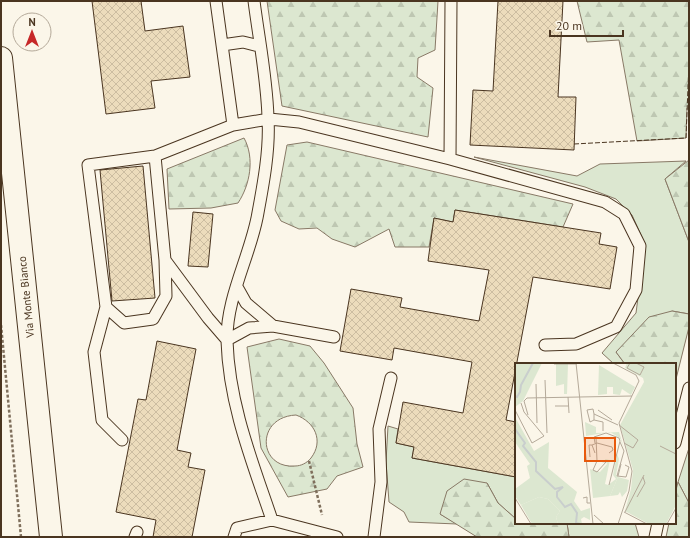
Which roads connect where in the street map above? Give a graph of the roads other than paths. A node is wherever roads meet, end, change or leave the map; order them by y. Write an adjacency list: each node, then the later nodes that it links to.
1 (216, 1): 4 (lane)
2 (254, 1): 5 (lane)
3 (451, 1): 10 (lane)
4 (222, 45): 5 (lane); 8 (lane)
5 (259, 46): 7 (lane)
6 (1, 58): 24 (main road, Via Monte Bianco)
7 (268, 119): 8 (lane); 10 (lane); 12 (lane)
8 (233, 125): 9 (lane)
9 (155, 156): 11 (lane); 13 (lane)
10 (450, 159): 17 (lane)
11 (165, 260): 13 (lane); 16 (lane)
12 (237, 287): 14 (lane); 16 (lane)
13 (106, 307): 21 (lane)
14 (273, 326): 15 (lane); 16 (lane)
15 (334, 337)
16 (227, 340): 22 (lane)
17 (545, 345)
18 (391, 378): 27 (lane)
19 (689, 388): 20 (lane)
20 (676, 439)
21 (122, 440)
22 (272, 520): 25 (lane); 26 (lane)
23 (658, 524): 28 (lane)
24 (51, 537)
25 (234, 537)
26 (337, 537)
27 (374, 537)
28 (655, 537)

